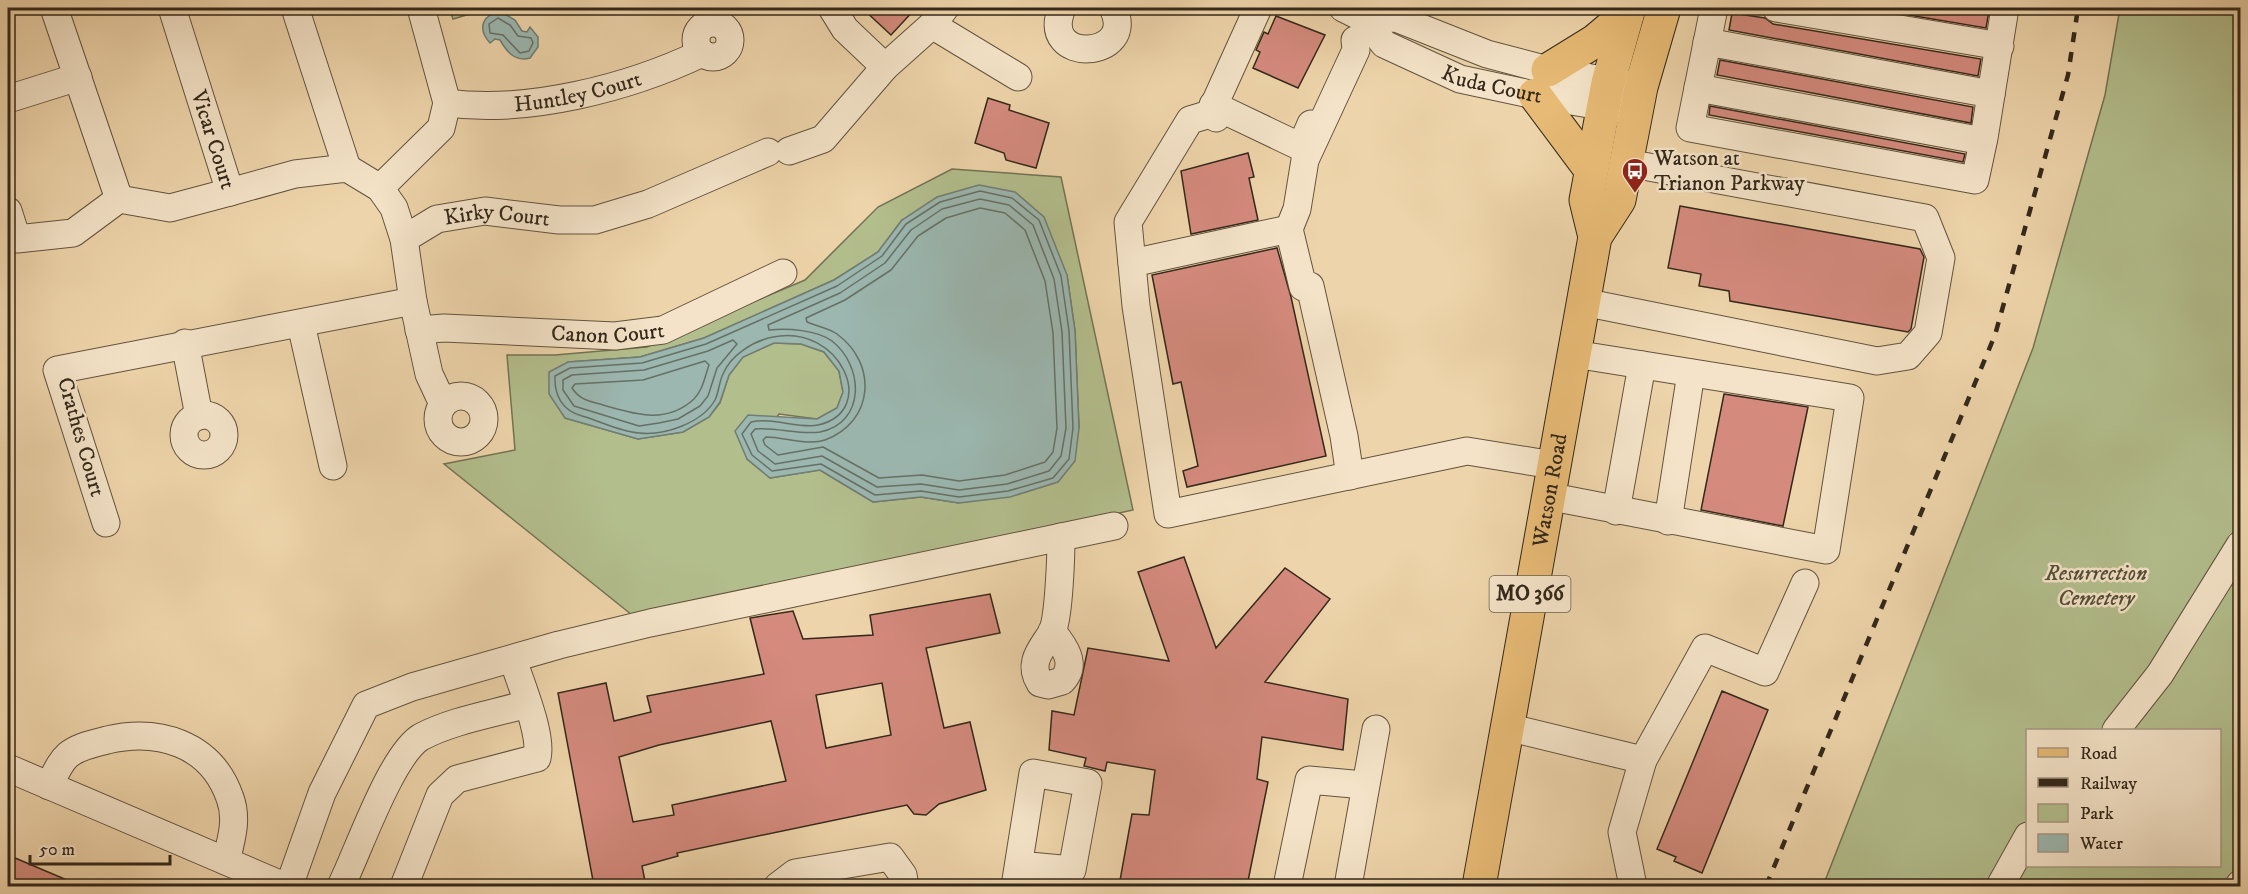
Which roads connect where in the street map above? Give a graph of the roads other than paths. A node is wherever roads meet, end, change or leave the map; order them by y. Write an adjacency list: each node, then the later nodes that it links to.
1 (54, 8): 20 (street)
2 (172, 8): 36 (street, Vicar Court)
3 (296, 8): 33 (street)
4 (421, 8): 28 (street)
5 (832, 8): 19 (street)
6 (1062, 8): 7 (street)
7 (1113, 8)
8 (1258, 8): 29 (street)
9 (1664, 8): 27 (main road, Watson Road / MO 366)
10 (1714, 8): 16 (street)
11 (1776, 8): 17 (street)
12 (2004, 8): 17 (street)
13 (1628, 11): 22 (main road); 25 (main road, Watson Road / MO 366)
14 (939, 16): 19 (street, Kirky Court); 21 (street)
15 (1354, 22): 22 (street, Kuda Court); 29 (street); 31 (street)
16 (1707, 42): 23 (street); 24 (street)
17 (2000, 46): 24 (street)
18 (702, 53): 28 (street, Huntley Court)
19 (885, 67): 41 (street, Kirky Court)
20 (78, 77): 26 (street); 37 (street)
21 (1018, 77)
22 (1541, 83): 25 (street, Kuda Court); 34 (main road)
23 (1698, 88): 30 (street); 30 (street)
24 (1991, 94): 30 (street)
25 (1606, 95): 27 (street, Kuda Court); 34 (main road, Watson Road / MO 366)
26 (8, 99)
27 (1639, 99): 32 (main road, Watson Road / MO 366)
28 (447, 103): 35 (street)
29 (1211, 110): 31 (street); 42 (street)
30 (1983, 141)
31 (1305, 160): 39 (street)
32 (1627, 164): 40 (main road, Watson Road / MO 366); 45 (street)
33 (347, 168): 35 (street); 36 (street, Vicar Court)
34 (1591, 170): 40 (main road, Watson Road / MO 366)
35 (380, 189): 41 (street)
36 (230, 192): 37 (street)
37 (119, 199): 38 (street)
38 (8, 212)
39 (1289, 229): 42 (street); 56 (street)
40 (1595, 237): 45 (main road, Watson Road / MO 366)
41 (404, 239): 44 (street)
42 (1132, 262): 56 (street)
43 (783, 273): 47 (street, Canon Court)
44 (413, 301): 46 (street, Crathes Court); 47 (street)
45 (1584, 302): 49 (main road, Watson Road / MO 366)
46 (301, 324): 48 (street, Crathes Court); 55 (street)
47 (419, 330): 52 (street)
48 (185, 343): 53 (street); 60 (street, Crathes Court)
49 (1574, 354): 50 (street); 54 (main road, Watson Road / MO 366)
50 (1642, 365): 51 (street); 58 (street)
51 (1691, 373): 59 (street); 59 (street)
52 (443, 404)
53 (199, 416)
54 (1553, 465): 56 (street); 57 (main road, Watson Road / MO 366)
55 (333, 466)
56 (1350, 476)
57 (1547, 496): 58 (street); 68 (main road, Watson Road / MO 366)
58 (1616, 511): 59 (street)
59 (1668, 521)
60 (106, 523)
61 (1114, 526): 62 (street)
62 (1061, 537): 65 (street); 66 (street)
63 (2241, 545): 70 (street)
64 (1805, 584): 71 (street)
65 (1052, 631)
66 (513, 659): 67 (street); 77 (street)
67 (527, 704): 78 (street); 79 (street)
68 (1507, 727): 71 (street); 84 (main road, Watson Road / MO 366)
69 (1376, 729): 73 (street)
70 (2117, 729)
71 (1643, 760): 85 (street)
72 (8, 768): 74 (street)
73 (1364, 785): 82 (street); 83 (street)
74 (50, 786): 76 (street); 76 (street)
75 (2026, 840): 86 (street)
76 (226, 861): 77 (street)
77 (286, 886)
78 (341, 886)
79 (404, 886)
80 (778, 886): 81 (street)
81 (905, 886)
82 (1287, 886)
83 (1348, 886)
84 (1479, 886)
85 (1633, 886)
86 (2000, 886)

